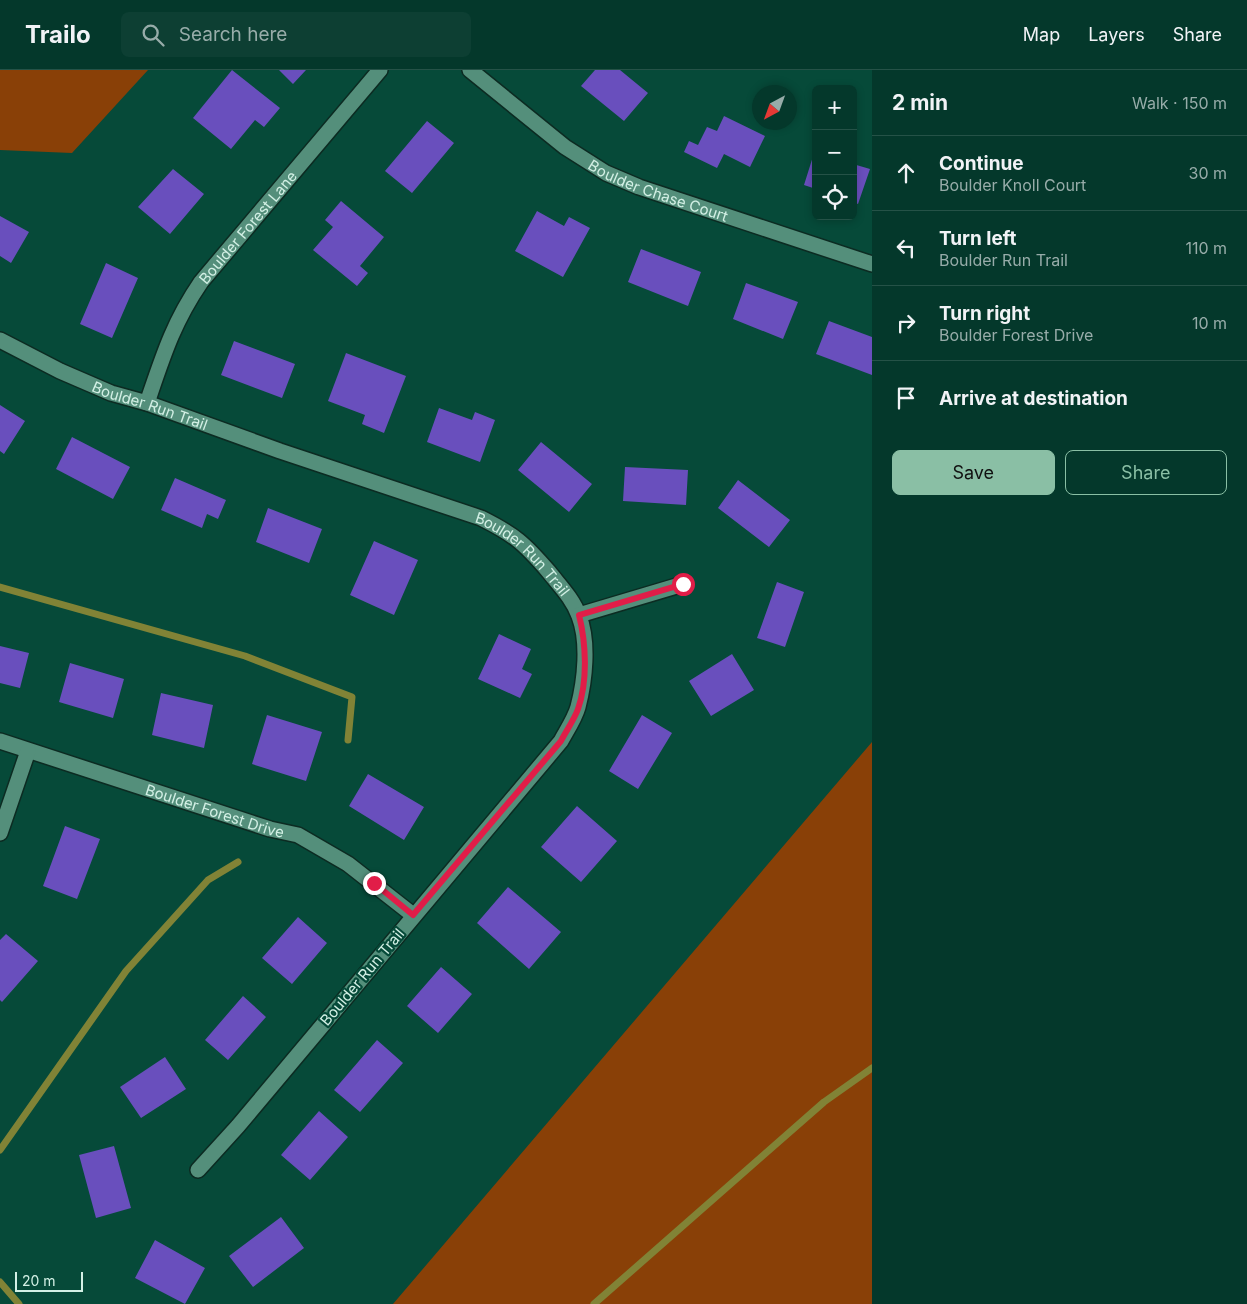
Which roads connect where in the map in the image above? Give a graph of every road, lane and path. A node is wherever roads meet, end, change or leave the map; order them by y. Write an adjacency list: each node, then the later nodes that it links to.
1 (380, 70): 5 (street, Boulder Forest Lane)
2 (470, 70): 3 (street, Boulder Chase Court)
3 (872, 264)
4 (0, 340): 5 (street, Boulder Run Trail)
5 (147, 403): 7 (street, Boulder Run Trail)
6 (683, 584): 7 (street)
7 (579, 615): 11 (street, Boulder Run Trail)
8 (0, 741): 9 (street, Boulder Forest Drive)
9 (28, 750): 10 (street); 11 (street, Boulder Forest Drive)
10 (0, 833)
11 (413, 915): 12 (street, Boulder Run Trail)
12 (198, 1170)

